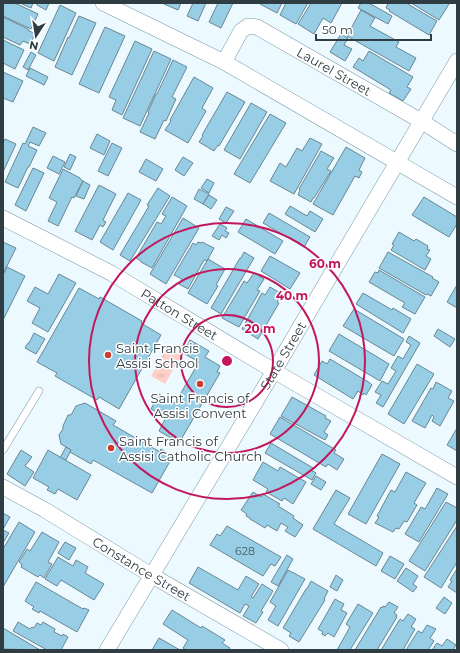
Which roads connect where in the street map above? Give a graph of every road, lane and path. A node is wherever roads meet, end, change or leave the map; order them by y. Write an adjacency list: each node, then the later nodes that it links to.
1 (103, 3): 3 (street)
2 (457, 61): 4 (street, State Street)
3 (224, 62): 4 (street, Laurel Street); 6 (street)
4 (421, 122): 5 (street, Laurel Street); 6 (street, State Street)
5 (457, 144)
6 (397, 163): 7 (street); 9 (street, State Street)
7 (457, 197)
8 (3, 218): 9 (street, Patton Street)
9 (274, 371): 12 (street, Patton Street); 14 (street, State Street)
10 (39, 391): 11 (lane)
11 (3, 450)
12 (457, 477)
13 (3, 487): 14 (street, Constance Street)
14 (151, 575): 15 (street, State Street); 16 (street, Constance Street)
15 (107, 650)
16 (282, 650)

